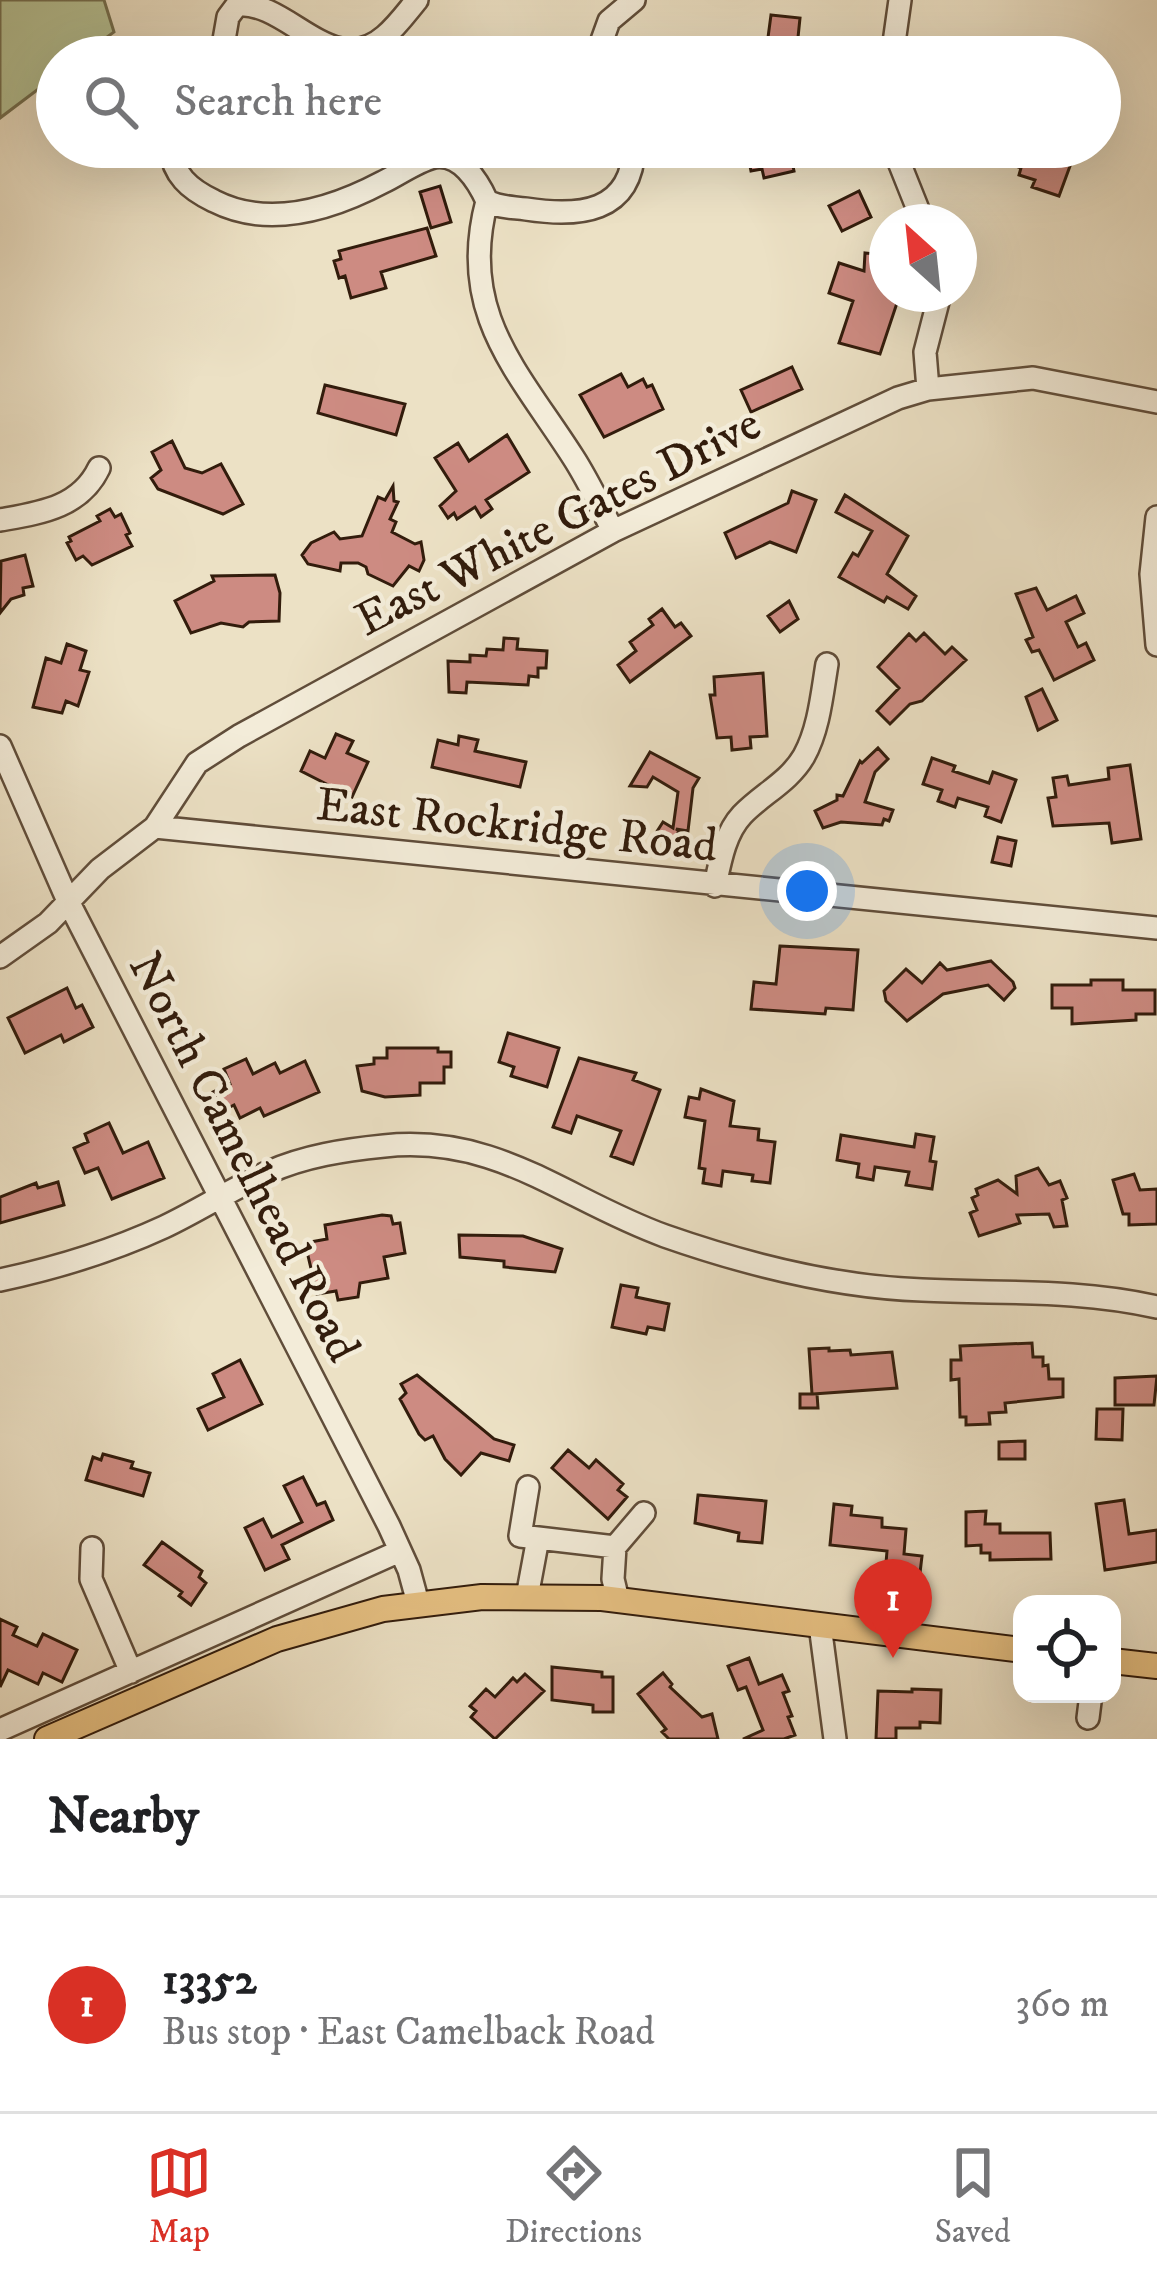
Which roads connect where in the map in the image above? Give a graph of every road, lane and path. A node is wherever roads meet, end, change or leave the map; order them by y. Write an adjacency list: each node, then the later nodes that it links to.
1 (417, 0): 6 (street)
2 (634, 0): 7 (street)
3 (900, 0): 8 (street)
4 (224, 36): 5 (street)
5 (312, 36)
6 (385, 36)
7 (604, 36)
8 (895, 36)
9 (176, 168): 10 (street)
10 (412, 168)
11 (463, 168): 14 (street)
12 (632, 168): 14 (street)
13 (901, 168): 15 (street)
14 (488, 201): 22 (street)
15 (916, 204)
16 (935, 312): 17 (street)
17 (928, 389): 18 (street, East White Gates Drive); 22 (street, East White Gates Drive)
18 (1157, 402)
19 (0, 510): 21 (street)
20 (1157, 517): 23 (street)
21 (0, 520)
22 (613, 531): 26 (street, East White Gates Drive)
23 (1157, 645)
24 (827, 664): 27 (street)
25 (0, 746): 28 (street, North Camelhead Road)
26 (155, 827): 27 (street, East Rockridge Road); 28 (street, East White Gates Drive)
27 (716, 886): 29 (street, East Rockridge Road)
28 (68, 901): 30 (street, East White Gates Drive); 31 (street, North Camelhead Road)
29 (1157, 928)
30 (0, 957)
31 (219, 1197): 32 (street); 33 (street); 39 (street, North Camelhead Road)
32 (0, 1280)
33 (1157, 1307)
34 (528, 1487): 36 (street)
35 (644, 1513): 37 (street)
36 (538, 1538): 37 (street); 40 (street)
37 (616, 1547): 41 (street)
38 (92, 1548): 47 (street)
39 (400, 1551): 42 (street, North Camelhead Road); 47 (street)
40 (527, 1597): 41 (main road); 42 (main road)
41 (618, 1600): 43 (main road)
42 (418, 1604): 51 (main road)
43 (820, 1625): 44 (main road); 52 (street)
44 (1013, 1649)
45 (1121, 1662): 46 (main road)
46 (1157, 1666)
47 (131, 1672): 50 (street)
48 (1090, 1703): 49 (street)
49 (1088, 1718)
50 (0, 1730)
51 (48, 1739)
52 (835, 1739)

